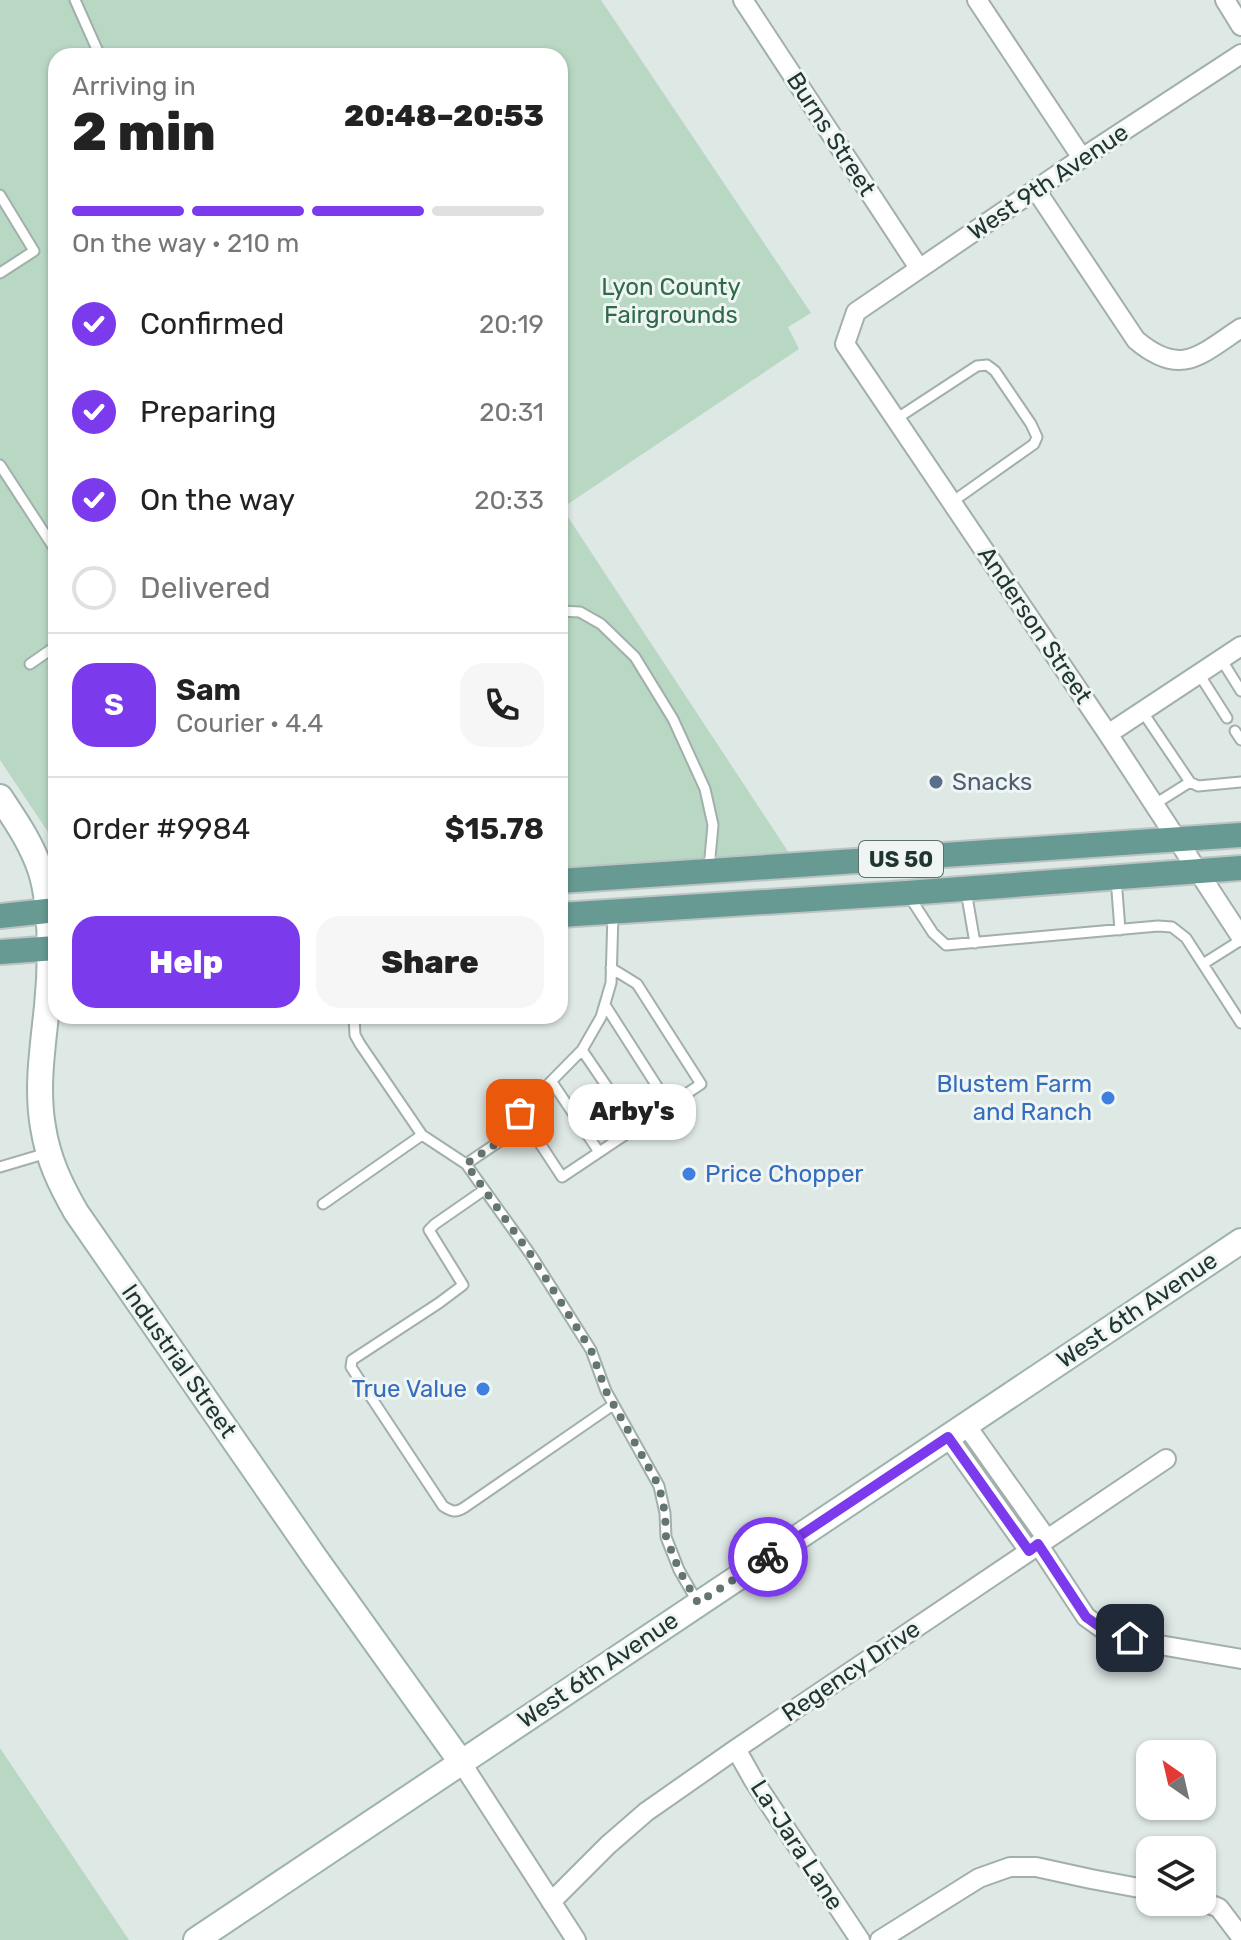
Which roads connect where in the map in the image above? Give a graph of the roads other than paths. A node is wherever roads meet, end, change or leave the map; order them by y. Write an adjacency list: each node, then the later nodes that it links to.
1 (75, 0): 6 (lane)
2 (743, 0): 11 (street, Burns Street)
3 (977, 0): 8 (street)
4 (1225, 0): 5 (street)
5 (1241, 26)
6 (96, 48)
7 (1241, 54): 8 (street, West 9th Avenue)
8 (1082, 158): 9 (street, West 9th Avenue)
9 (1036, 190): 11 (street, West 9th Avenue); 14 (street)
10 (0, 195): 12 (lane)
11 (919, 268): 13 (street, West 9th Avenue)
12 (0, 273)
13 (856, 312): 15 (street, Anderson Street)
14 (1241, 328)
15 (896, 419): 17 (street, Anderson Street); 17 (lane)
16 (0, 465): 18 (lane)
17 (952, 502): 28 (street, Anderson Street)
18 (48, 539)
19 (568, 611): 36 (lane)
20 (1241, 646): 22 (street)
21 (48, 652): 23 (lane)
22 (1221, 659): 24 (street); 25 (lane)
23 (30, 664)
24 (1199, 674): 26 (street); 27 (lane)
25 (1241, 691)
26 (1142, 711): 28 (street); 29 (lane)
27 (1227, 718)
28 (1108, 734): 32 (street, Anderson Street)
29 (1190, 782): 30 (lane); 32 (lane)
30 (1241, 782)
31 (0, 797): 42 (street, Industrial Street)
32 (1155, 804): 34 (street, Anderson Street)
33 (1241, 835): 34 (main road, US 50)
34 (1178, 839): 36 (main road, US 50); 37 (street, Anderson Street)
35 (1241, 868): 37 (main road, US 50)
36 (709, 870): 39 (main road, US 50)
37 (1198, 870): 38 (main road, US 50); 48 (street, Anderson Street)
38 (1116, 877): 40 (main road, US 50); 47 (lane)
39 (568, 880)
40 (966, 889): 41 (main road, US 50); 49 (lane)
41 (907, 893): 44 (main road, US 50); 49 (lane)
42 (48, 897)
43 (48, 910): 46 (main road)
44 (613, 912): 45 (main road, US 50); 53 (lane)
45 (568, 915)
46 (0, 916)
47 (1120, 930): 49 (lane); 52 (lane)
48 (1241, 938): 52 (lane)
49 (975, 943)
50 (48, 949): 51 (main road)
51 (0, 952)
52 (1203, 964): 56 (lane)
53 (611, 968): 55 (lane); 60 (lane)
54 (48, 1003): 65 (street, Industrial Street)
55 (605, 1005): 58 (lane); 60 (lane)
56 (1241, 1023)
57 (354, 1024): 63 (lane)
58 (582, 1050): 59 (lane); 62 (lane)
59 (552, 1082): 61 (lane); 64 (lane)
60 (669, 1105): 62 (lane)
61 (520, 1113): 64 (lane); 66 (lane)
62 (635, 1128): 64 (lane)
63 (422, 1135): 66 (lane); 69 (lane)
64 (599, 1152)
65 (49, 1153): 67 (lane); 78 (street, Industrial Street)
66 (466, 1164): 68 (lane)
67 (0, 1167)
68 (484, 1190): 71 (lane); 71 (lane)
69 (323, 1204)
70 (1241, 1241): 72 (street, West 6th Avenue)
71 (613, 1405): 75 (lane)
72 (957, 1431): 74 (street); 75 (street, West 6th Avenue)
73 (1166, 1459): 74 (street, Regency Drive)
74 (1038, 1545): 76 (street); 77 (street, Regency Drive)
75 (698, 1603): 78 (street, West 6th Avenue)
76 (1241, 1659)
77 (736, 1749): 80 (street, Regency Drive); 85 (street, La-Jara Lane)
78 (461, 1762): 80 (street); 83 (street, West 6th Avenue)
79 (1136, 1887): 86 (street)
80 (551, 1902): 84 (street)
81 (1216, 1907): 82 (street)
82 (1241, 1937)
83 (196, 1940)
84 (576, 1940)
85 (860, 1940)
86 (880, 1940)

